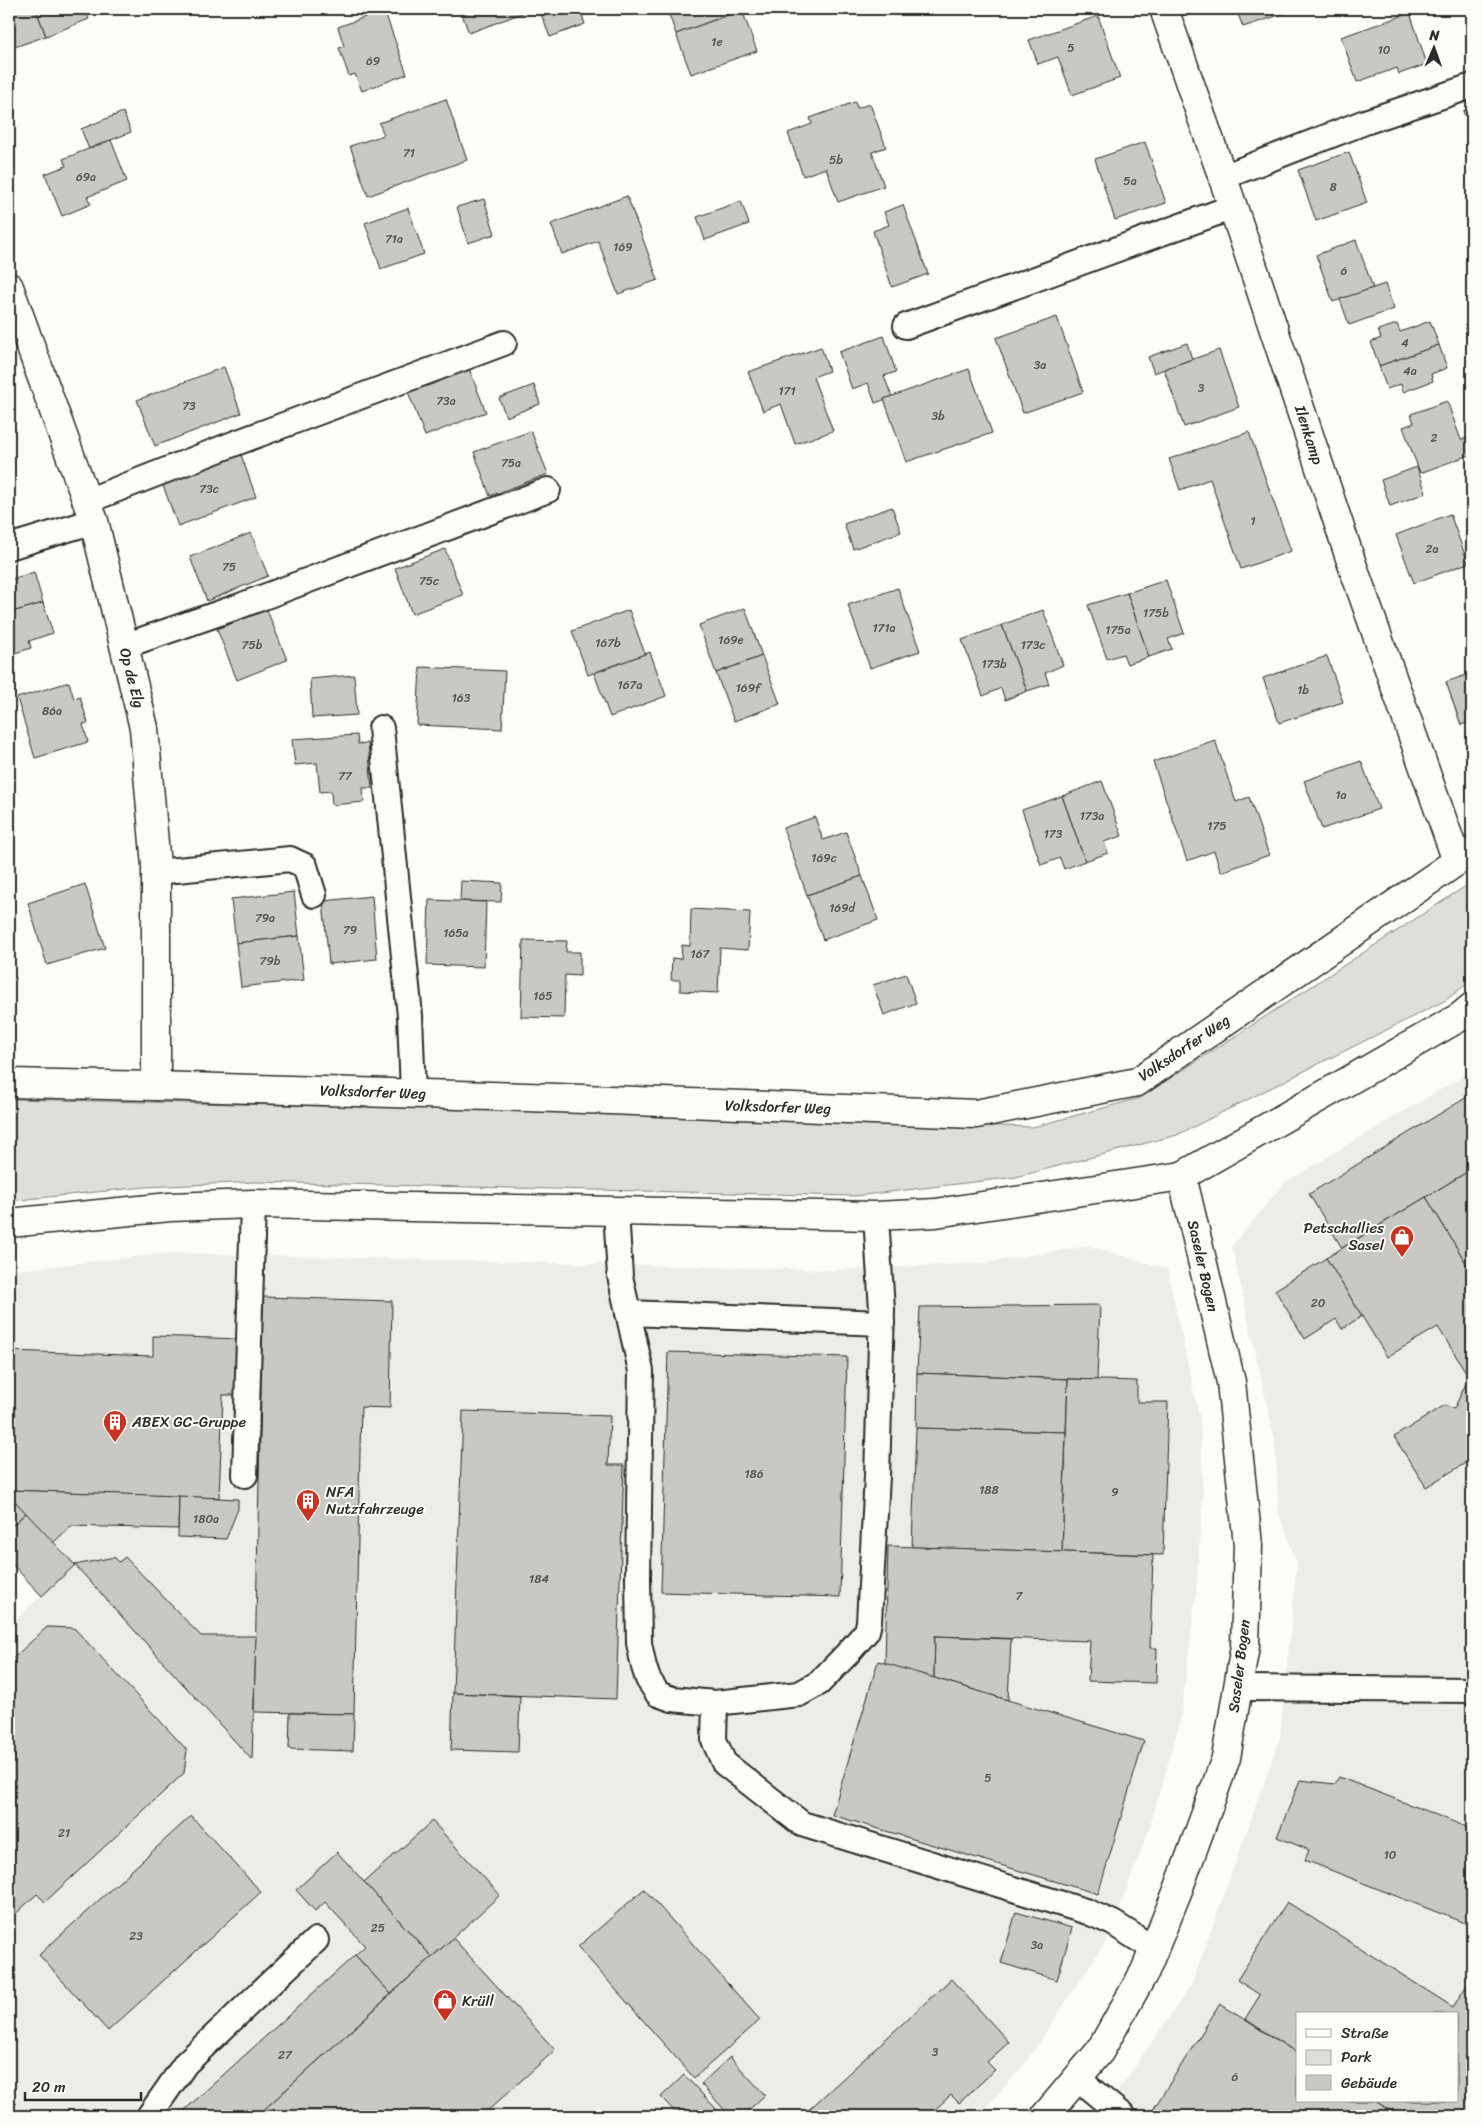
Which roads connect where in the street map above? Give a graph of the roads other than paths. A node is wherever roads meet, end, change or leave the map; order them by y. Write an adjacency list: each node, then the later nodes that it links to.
1 (1164, 9): 3 (street, Ilenkamp)
2 (1472, 86): 3 (lane)
3 (1223, 177): 4 (street, Ilenkamp)
4 (1233, 207): 6 (lane); 13 (street, Ilenkamp)
5 (9, 287): 9 (street, Op de Elg)
6 (906, 326)
7 (504, 344): 9 (lane)
8 (548, 490): 11 (lane)
9 (90, 511): 10 (lane); 11 (street, Op de Elg)
10 (9, 547)
11 (124, 646): 14 (street, Op de Elg)
12 (380, 728): 19 (lane)
13 (1464, 856): 19 (street, Volksdorfer Weg)
14 (156, 872): 15 (lane); 18 (street, Op de Elg)
15 (314, 895)
16 (1472, 1007): 20 (street)
17 (9, 1084): 18 (street, Volksdorfer Weg)
18 (156, 1086): 19 (street, Volksdorfer Weg)
19 (413, 1093)
20 (1182, 1176): 23 (street); 28 (street, Saseler Bogen)
21 (253, 1204): 22 (street); 24 (street); 27 (lane)
22 (616, 1211): 23 (street); 25 (lane)
23 (876, 1216): 26 (lane)
24 (9, 1223)
25 (628, 1313): 26 (lane); 30 (lane)
26 (882, 1323): 30 (lane)
27 (245, 1475)
28 (1238, 1688): 29 (lane); 32 (street, Saseler Bogen)
29 (1472, 1690)
30 (716, 1703): 32 (lane)
31 (316, 1940): 34 (lane)
32 (1154, 1950): 33 (street, Saseler Bogen)
33 (1077, 2078): 35 (street, Saseler Bogen); 36 (lane)
34 (148, 2116)
35 (1045, 2116)
36 (1123, 2116)

